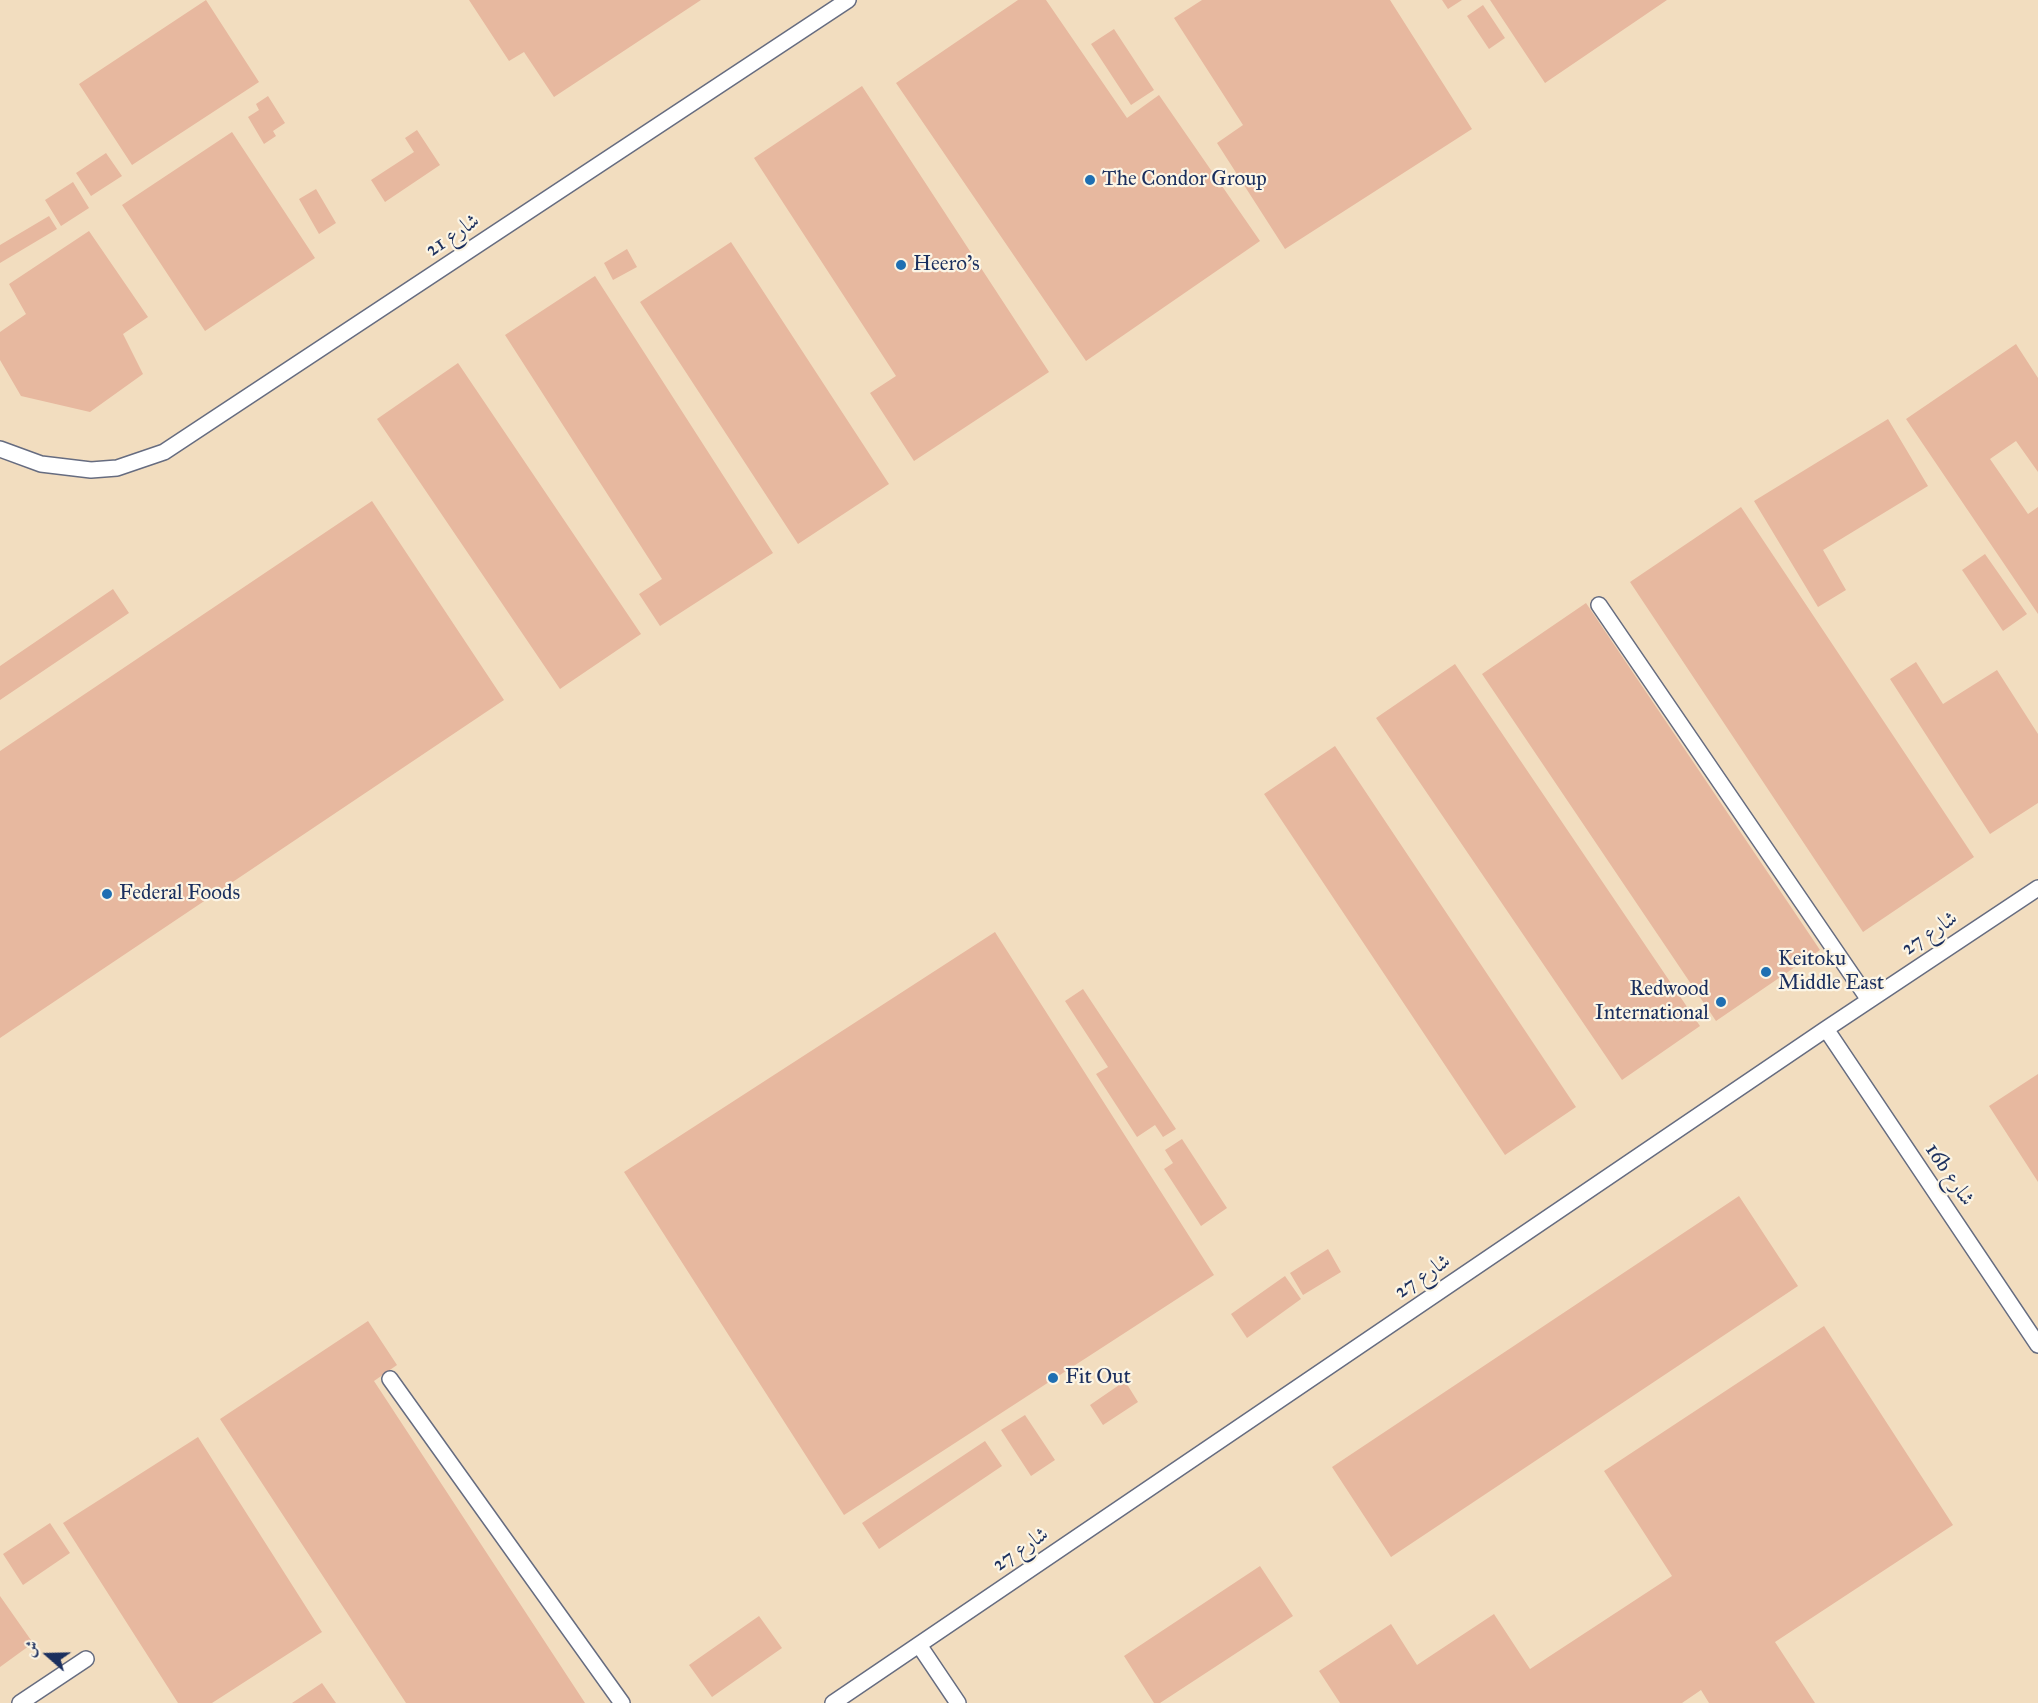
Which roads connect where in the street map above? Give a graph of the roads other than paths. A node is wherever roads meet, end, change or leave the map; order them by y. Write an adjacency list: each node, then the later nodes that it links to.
1 (848, 0): 2 (lane, شارع 21)
2 (0, 448)
3 (1599, 605): 5 (lane)
4 (2038, 888): 5 (lane, شارع 27)
5 (1869, 1000): 6 (lane, شارع 27)
6 (1826, 1029): 7 (lane, 16b شارع); 9 (lane, شارع 27)
7 (2038, 1345)
8 (390, 1379): 12 (lane)
9 (919, 1645): 13 (lane, شارع 27); 14 (lane)
10 (86, 1659): 11 (lane)
11 (20, 1703)
12 (622, 1703)
13 (833, 1703)
14 (958, 1703)

